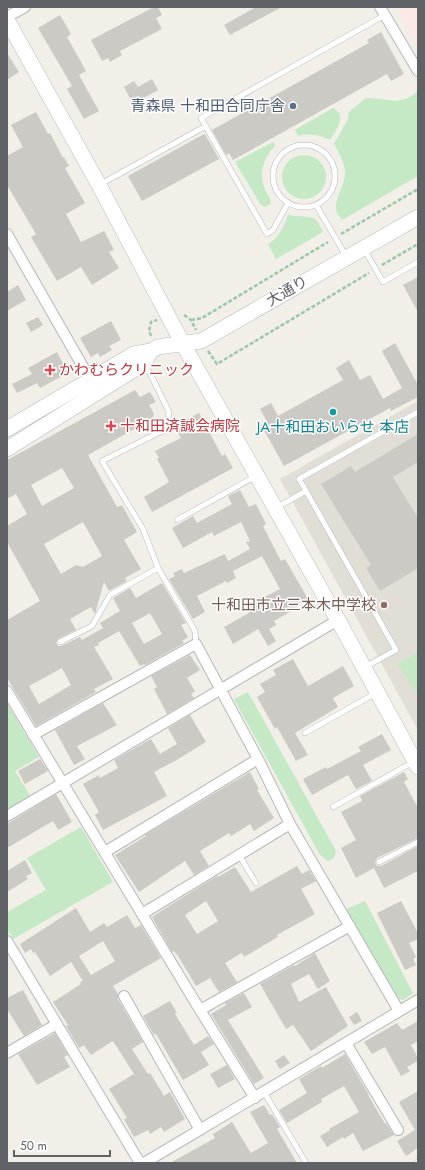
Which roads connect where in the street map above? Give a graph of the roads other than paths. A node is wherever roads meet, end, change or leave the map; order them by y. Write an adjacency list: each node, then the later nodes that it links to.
1 (25, 7): 3 (street)
2 (383, 11): 4 (street); 5 (lane)
3 (7, 19): 6 (street)
4 (418, 71)
5 (206, 126): 6 (lane); 7 (lane)
6 (99, 185): 14 (street)
7 (288, 203): 8 (lane); 8 (lane)
8 (316, 205): 12 (lane)
9 (417, 221): 11 (street, 大通り)
10 (7, 234): 17 (street)
11 (363, 248): 12 (street, 大通り); 13 (lane)
12 (347, 257): 14 (street, 大通り)
13 (418, 262)
14 (183, 344): 15 (street, 大通り); 21 (street)
15 (151, 351): 16 (street); 17 (street, 大通り)
16 (143, 364): 20 (street); 25 (lane)
17 (90, 379): 19 (street, 大通り)
18 (418, 412): 22 (lane)
19 (7, 429)
20 (7, 449)
21 (257, 475): 23 (street); 24 (lane)
22 (306, 491): 23 (lane); 29 (lane)
23 (275, 508): 26 (street)
24 (177, 520)
25 (158, 568): 27 (lane); 28 (lane)
26 (338, 620): 29 (street); 30 (street)
27 (60, 642)
28 (196, 644): 30 (street); 34 (street)
29 (364, 668): 32 (street)
30 (220, 689): 35 (street); 37 (street)
31 (7, 691): 34 (street)
32 (377, 692): 33 (lane); 36 (street)
33 (306, 733)
34 (33, 735): 37 (street)
35 (258, 759): 40 (street); 42 (street)
36 (416, 764): 38 (lane)
37 (62, 782): 39 (street); 42 (street)
38 (333, 807)
39 (7, 816)
40 (290, 824): 43 (street); 47 (street)
41 (418, 842): 44 (lane)
42 (105, 852): 46 (street)
43 (239, 855): 45 (lane); 46 (street)
44 (379, 862)
45 (256, 883)
46 (142, 914): 51 (street)
47 (350, 926): 51 (street); 52 (street)
48 (7, 941): 53 (street)
49 (124, 996): 58 (street)
50 (418, 1000): 52 (street)
51 (200, 1010): 57 (street)
52 (399, 1011): 54 (street)
53 (57, 1024): 55 (street); 60 (street)
54 (346, 1043): 56 (street); 59 (street)
55 (7, 1053)
56 (264, 1092): 57 (street); 62 (lane)
57 (255, 1098): 58 (street)
58 (200, 1130): 61 (street)
59 (398, 1130)
60 (140, 1163)
61 (144, 1163)
62 (306, 1163)

